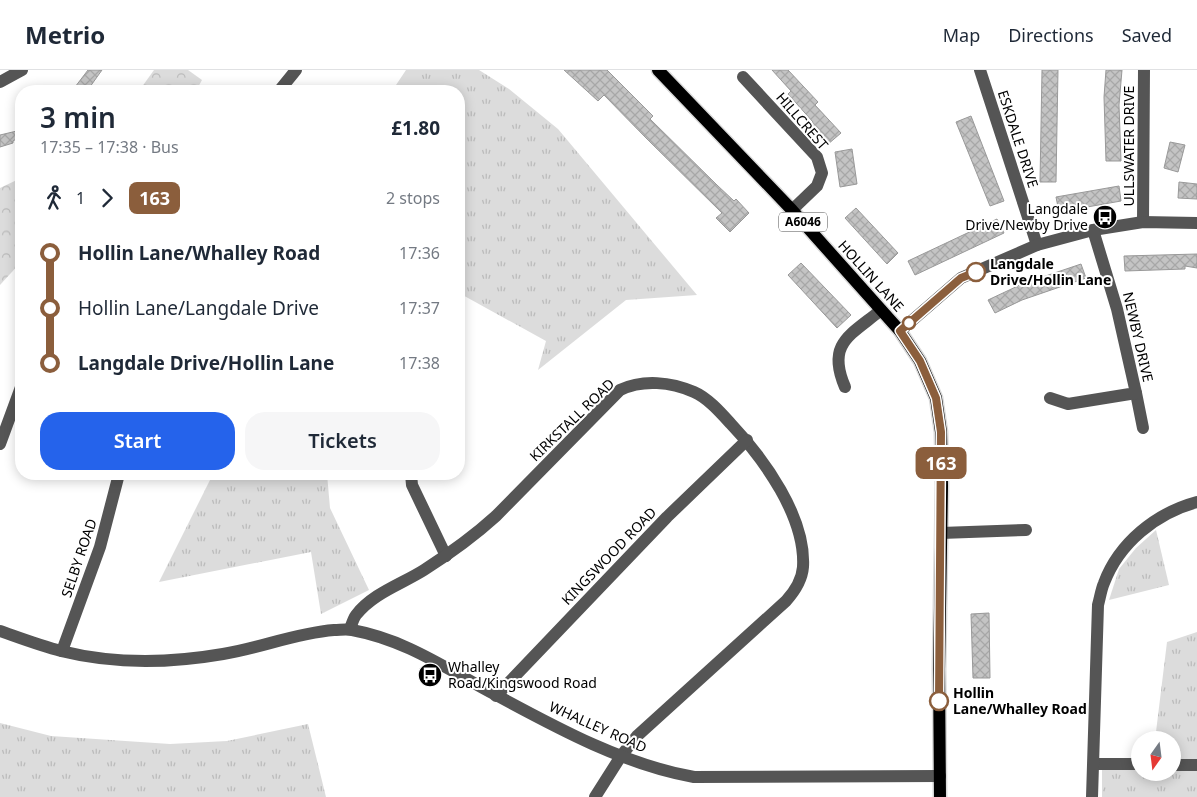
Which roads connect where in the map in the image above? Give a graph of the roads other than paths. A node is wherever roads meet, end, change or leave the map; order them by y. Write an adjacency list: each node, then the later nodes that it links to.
1 (22, 70): 7 (street)
2 (296, 70): 8 (street)
3 (658, 70): 9 (main road, HOLLIN LANE / A6046)
4 (980, 70): 13 (street, ESKDALE DRIVE)
5 (1144, 70): 10 (street, ULLSWATER DRIVE)
6 (743, 77): 9 (street, HILLCREST)
7 (0, 82)
8 (284, 85)
9 (792, 210): 14 (main road, HOLLIN LANE / A6046)
10 (1143, 222): 11 (street); 12 (street)
11 (1197, 223)
12 (1093, 230): 13 (street); 17 (street, NEWBY DRIVE)
13 (1037, 245): 15 (street)
14 (881, 310): 15 (main road, HOLLIN LANE / A6046); 16 (street)
15 (900, 331): 27 (main road, HOLLIN LANE / A6046)
16 (845, 387)
17 (1136, 393): 18 (street, NEWBY DRIVE); 20 (street, NEWBY DRIVE)
18 (1050, 398)
19 (15, 403): 22 (street)
20 (1143, 428)
21 (747, 440): 28 (street, KIRKSTALL ROAD); 32 (street, KINGSWOOD ROAD); 33 (street, KIRKSTALL ROAD)
22 (0, 444)
23 (117, 480): 31 (street, SELBY ROAD)
24 (412, 480): 28 (street)
25 (1197, 502): 34 (street)
26 (1026, 530): 27 (street)
27 (941, 533): 38 (main road, HOLLIN LANE / A6046)
28 (446, 556): 29 (street, KIRKSTALL ROAD)
29 (350, 629): 31 (street, WHALLEY ROAD); 32 (street, WHALLEY ROAD)
30 (0, 631): 31 (street, WHALLEY ROAD)
31 (62, 651)
32 (496, 696): 33 (street, WHALLEY ROAD)
33 (621, 756): 38 (street, WHALLEY ROAD); 39 (street, KIRKSTALL ROAD)
34 (1094, 764): 35 (street); 41 (street)
35 (1131, 764)
36 (1181, 765): 37 (street)
37 (1197, 765)
38 (940, 776): 40 (main road, HOLLIN LANE / A6046)
39 (595, 797)
40 (940, 797)
41 (1092, 797)

